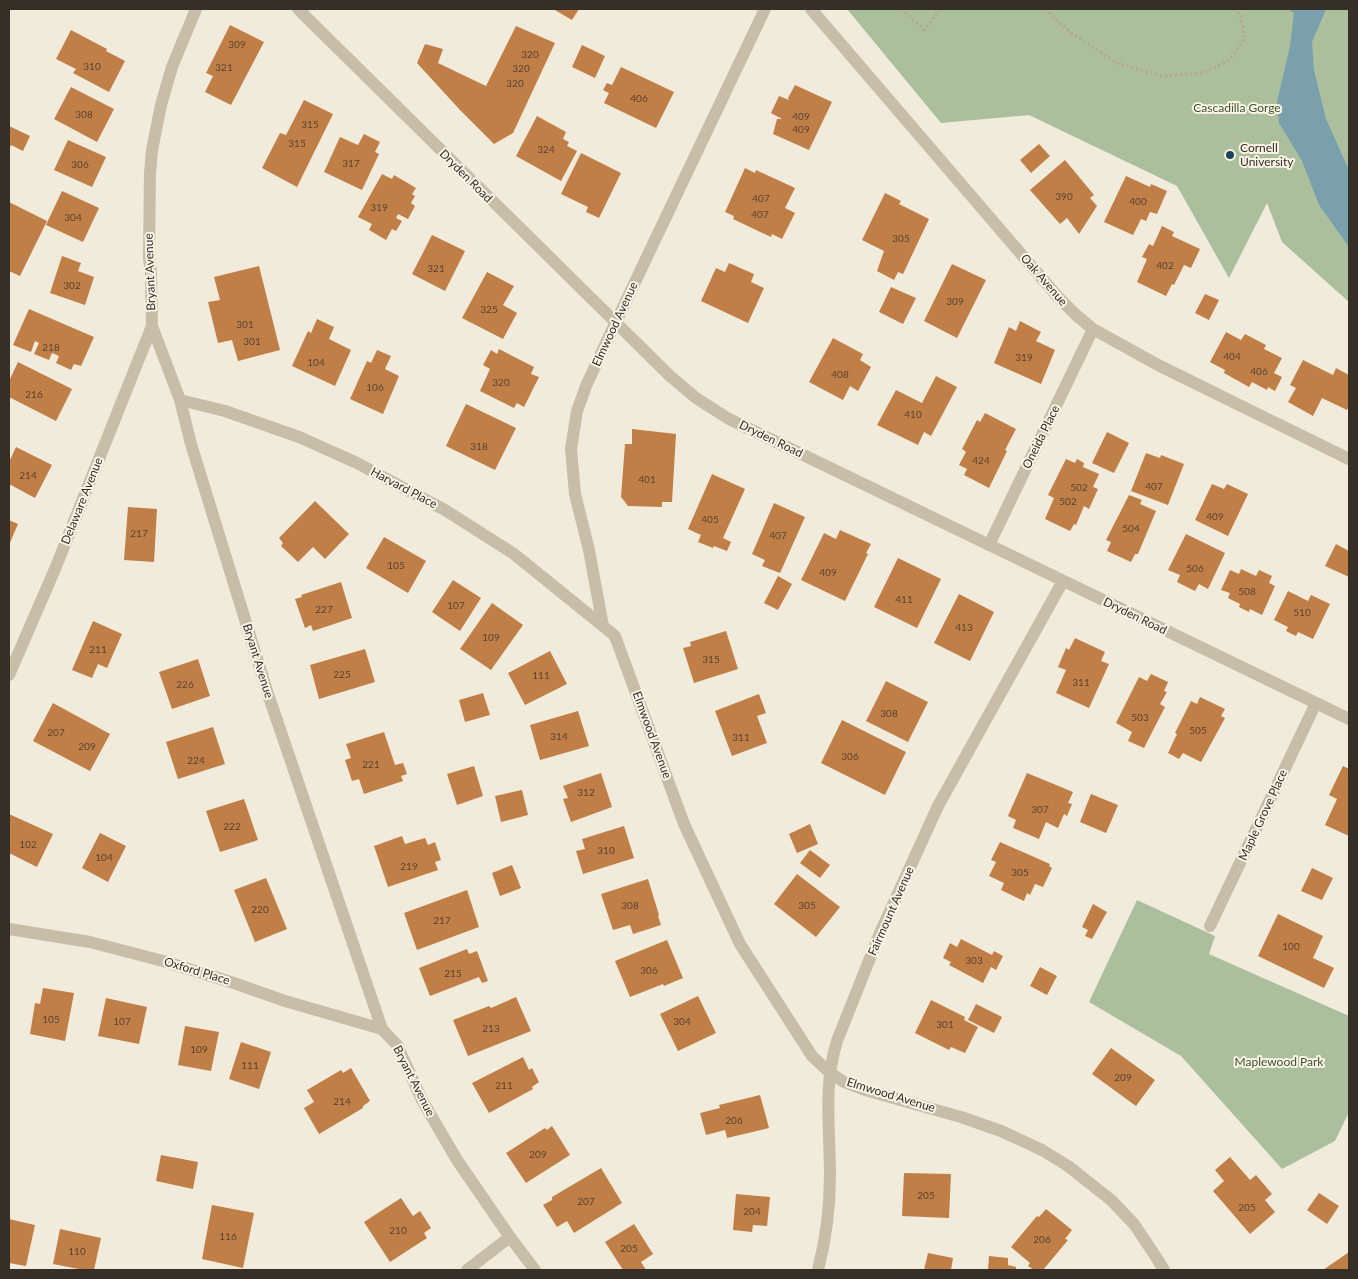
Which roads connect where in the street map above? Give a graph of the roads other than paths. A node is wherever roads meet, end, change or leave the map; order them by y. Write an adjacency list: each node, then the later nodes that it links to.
1 (196, 9): 6 (street, Bryant Avenue)
2 (298, 9): 5 (street, Dryden Road)
3 (766, 9): 5 (street, Elmwood Avenue)
4 (811, 9): 7 (street, Oak Avenue)
5 (616, 322): 10 (street, Dryden Road); 12 (street, Elmwood Avenue)
6 (152, 326): 8 (street, Bryant Avenue); 13 (street, Delaware Avenue)
7 (1093, 329): 9 (street, Oak Avenue); 10 (street, Oneida Place)
8 (180, 400): 12 (street, Harvard Place); 18 (street, Bryant Avenue)
9 (1349, 459)
10 (989, 544): 11 (street, Dryden Road)
11 (1063, 581): 14 (street, Dryden Road); 19 (street, Fairmount Avenue)
12 (603, 626): 19 (street, Elmwood Avenue)
13 (9, 675)
14 (1316, 703): 15 (street, Dryden Road); 16 (street, Maple Grove Place)
15 (1349, 719)
16 (1210, 926)
17 (9, 929): 18 (street, Oxford Place)
18 (382, 1029): 20 (street, Bryant Avenue)
19 (830, 1073): 23 (street, Fairmount Avenue); 24 (street, Elmwood Avenue)
20 (510, 1237): 21 (street); 22 (street, Bryant Avenue)
21 (467, 1270)
22 (535, 1270)
23 (818, 1270)
24 (1164, 1270)

